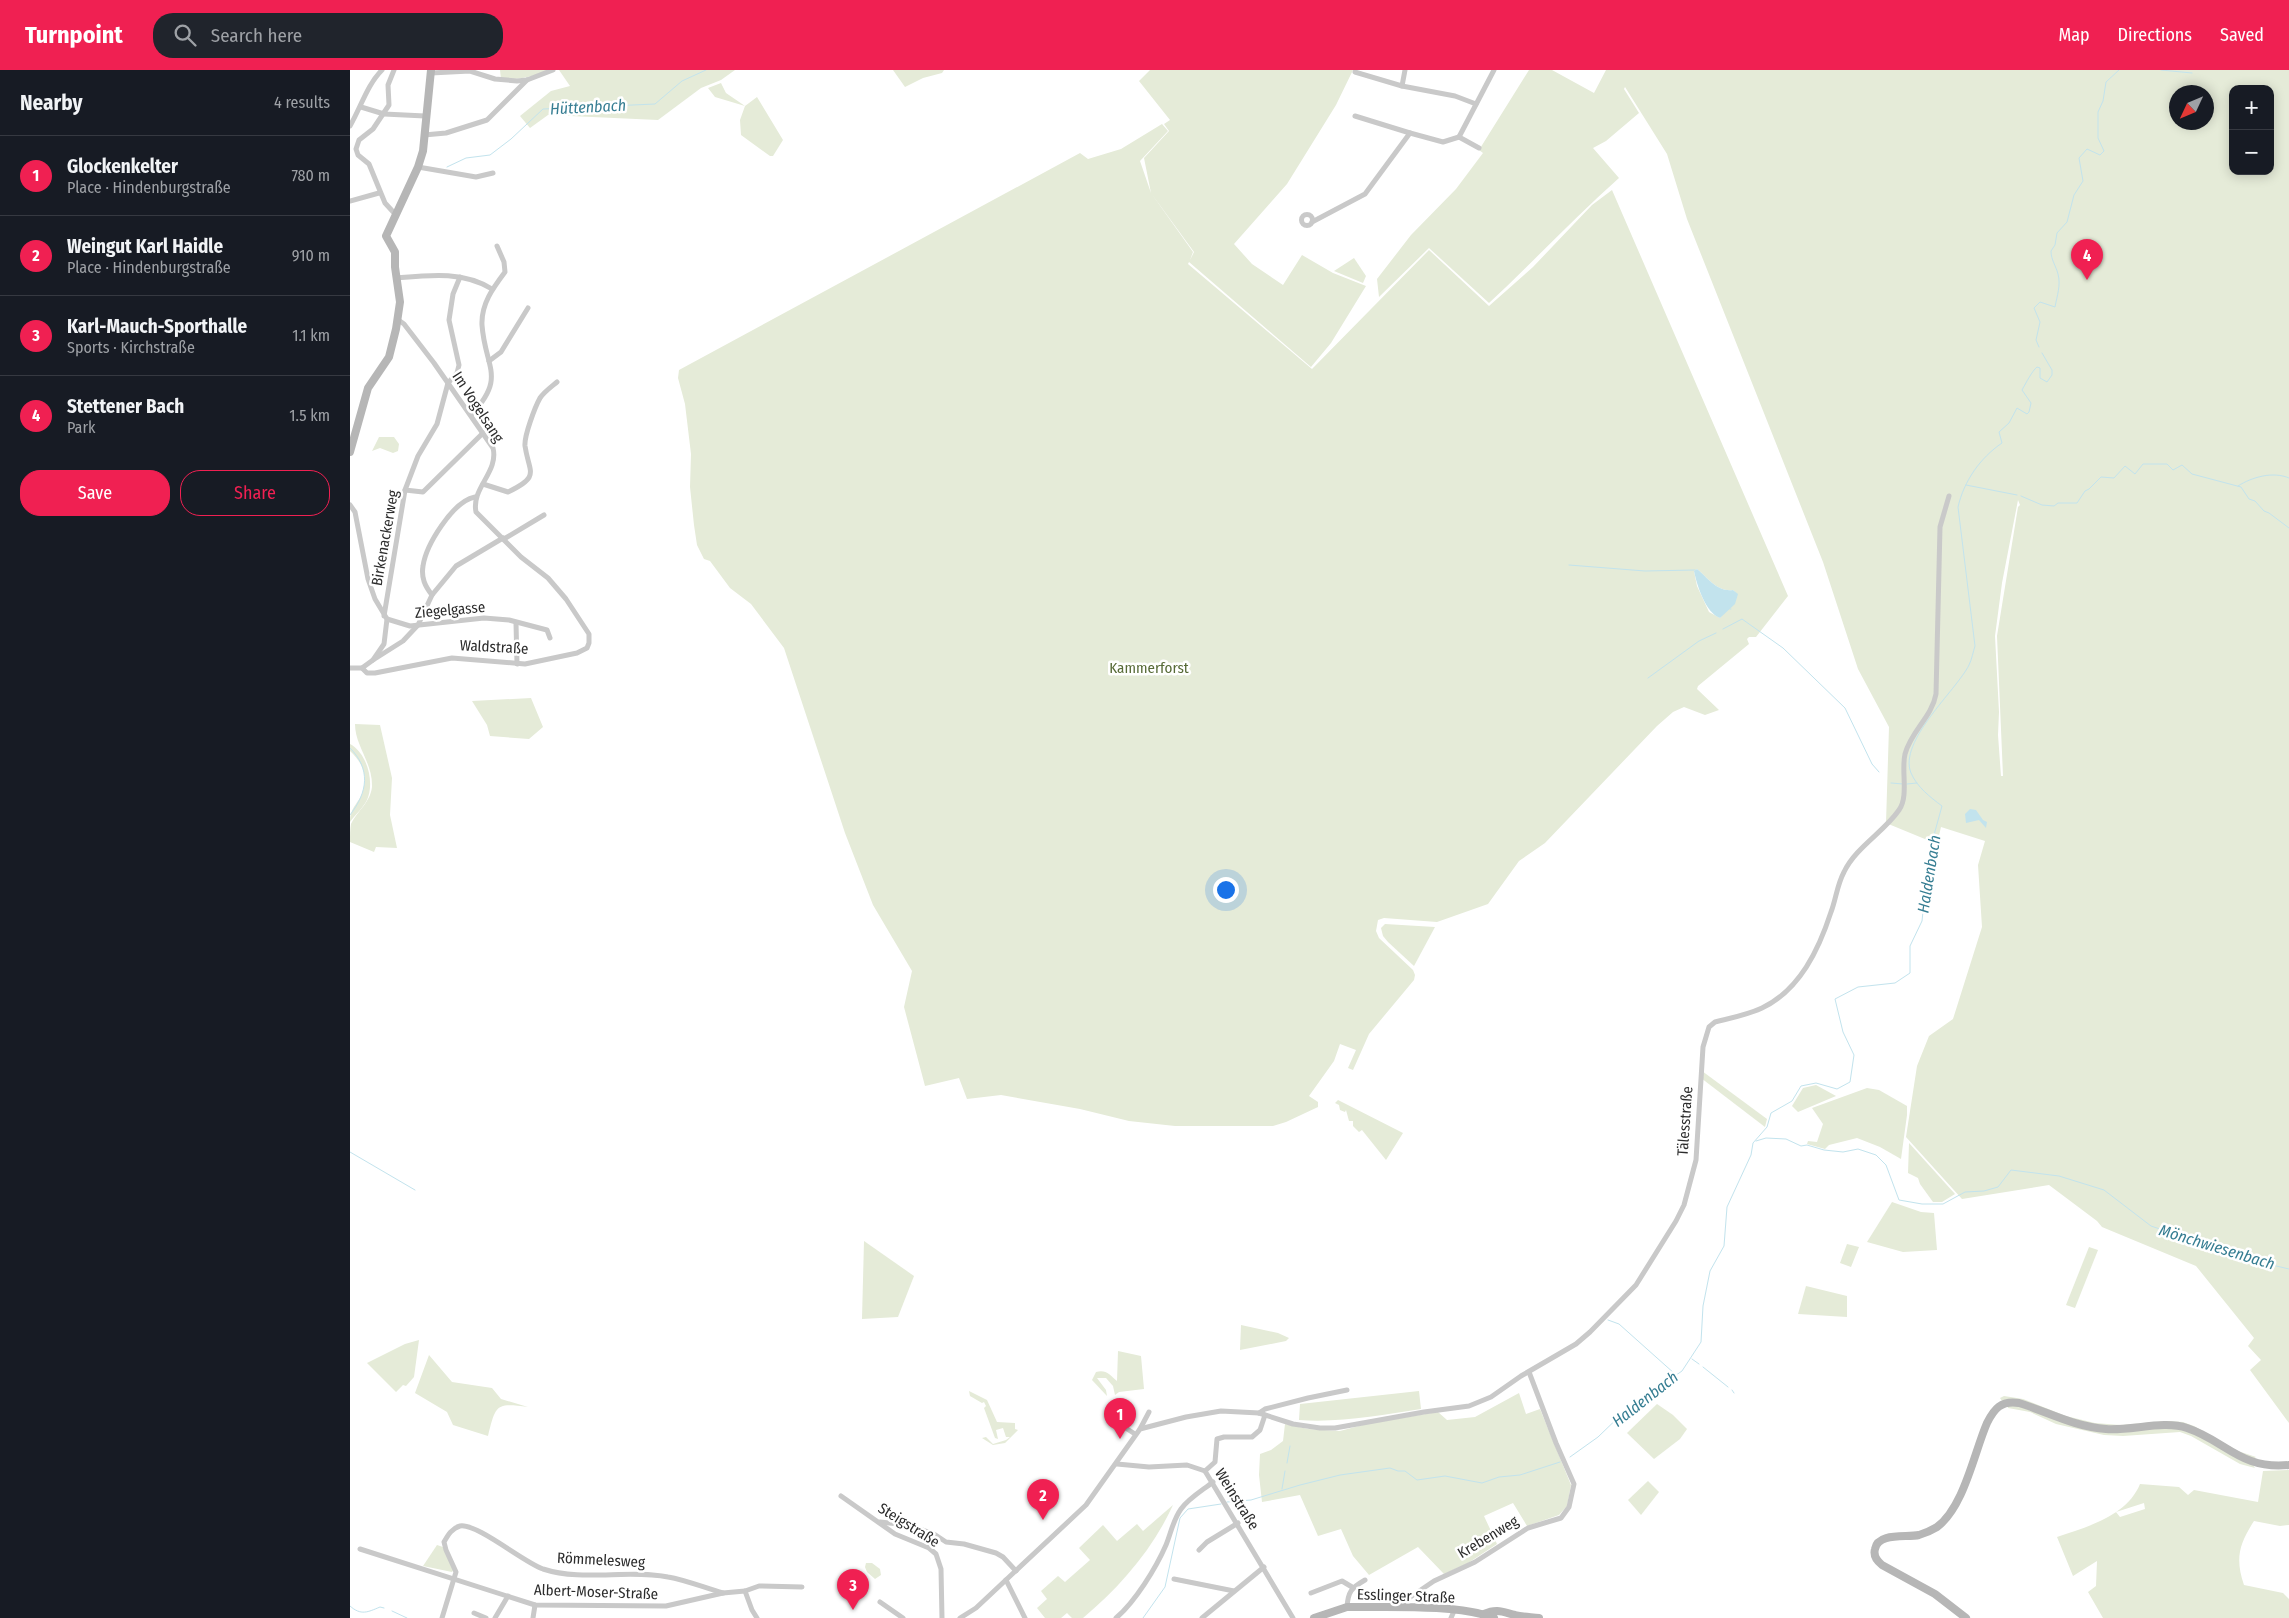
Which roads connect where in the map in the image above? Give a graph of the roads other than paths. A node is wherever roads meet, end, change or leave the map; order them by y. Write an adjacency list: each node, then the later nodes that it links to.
1 (382, 70): 11 (street)
2 (394, 70): 12 (street)
3 (553, 70): 8 (street)
4 (1405, 70): 9 (street)
5 (1494, 70): 10 (street)
6 (430, 71): 8 (street); 13 (main road)
7 (1355, 72): 9 (street)
8 (527, 80): 17 (street)
9 (1402, 86): 10 (street)
10 (1476, 104): 18 (street)
11 (361, 107): 12 (street); 15 (street)
12 (384, 114): 13 (street); 22 (street)
13 (426, 116): 17 (main road)
14 (1355, 116): 16 (street)
15 (350, 126)
16 (1410, 132): 18 (street); 25 (street)
17 (424, 135): 20 (main road)
18 (1459, 137): 19 (street)
19 (1479, 148)
20 (418, 167): 21 (street); 24 (main road)
21 (493, 173)
22 (379, 193): 23 (street); 24 (street)
23 (350, 201)
24 (396, 215): 27 (main road)
25 (1312, 222)
26 (497, 246): 29 (street)
27 (397, 278): 28 (street); 31 (main road)
28 (460, 278): 29 (street); 34 (street, Birkenackerweg)
29 (492, 289): 32 (street)
30 (528, 308): 32 (street)
31 (398, 319): 34 (street, Im Vogelsang); 37 (main road)
32 (489, 361): 35 (street)
33 (557, 382): 38 (street)
34 (448, 383): 35 (street, Im Vogelsang); 39 (street, Birkenackerweg)
35 (471, 415): 36 (street, Im Vogelsang)
36 (483, 433): 38 (street, Im Vogelsang); 39 (street)
37 (350, 452)
38 (483, 484): 41 (street, Im Vogelsang)
39 (405, 490): 46 (street, Birkenackerweg)
40 (1949, 496): 54 (street, Tälesstraße)
41 (475, 497): 44 (street); 45 (street)
42 (350, 505): 46 (street)
43 (544, 515): 44 (street)
44 (504, 538): 45 (street); 51 (street, Waldstraße)
45 (432, 595): 48 (street)
46 (385, 618): 48 (street, Ziegelgasse); 50 (street, Birkenackerweg)
47 (516, 623): 48 (street, Ziegelgasse); 49 (street, Ziegelgasse); 51 (street)
48 (418, 626): 50 (street)
49 (550, 638)
50 (373, 660): 53 (street)
51 (517, 664): 53 (street, Waldstraße)
52 (350, 668): 53 (street)
53 (362, 668)
54 (1529, 1372): 59 (street, Tälesstraße); 87 (street, Krebenweg)
55 (1347, 1390): 58 (street)
56 (1117, 1412): 61 (street)
57 (1149, 1412): 60 (street)
58 (1258, 1413): 59 (street, Tälesstraße); 60 (street)
59 (1265, 1415): 64 (street)
60 (1140, 1429): 61 (street)
61 (1135, 1434): 62 (street)
62 (1117, 1464): 64 (street, Weinstraße); 72 (street)
63 (2289, 1465): 109 (main road)
64 (1205, 1471): 65 (street, Weinstraße)
65 (1213, 1482): 68 (street, Weinstraße); 102 (street)
66 (841, 1496): 67 (street, Steigstraße)
67 (876, 1521): 72 (street); 99 (street, Steigstraße)
68 (1238, 1523): 70 (street); 71 (street, Weinstraße)
69 (360, 1549): 74 (street, Albert-Moser-Straße)
70 (1199, 1550)
71 (1264, 1567): 80 (street); 104 (street, Weinstraße)
72 (1016, 1570): 75 (street)
73 (1174, 1579): 80 (street)
74 (456, 1580): 81 (street, Römmelesweg); 83 (street, Albert-Moser-Straße); 93 (street)
75 (1006, 1580): 100 (street); 101 (street)
76 (1365, 1580): 78 (street)
77 (802, 1587): 79 (street, Albert-Moser-Straße)
78 (1352, 1587): 82 (street); 86 (street)
79 (745, 1591): 81 (street, Albert-Moser-Straße); 97 (street)
80 (1234, 1591): 103 (street)
81 (723, 1593): 85 (street, Albert-Moser-Straße)
82 (1310, 1593)
83 (508, 1596): 85 (street, Albert-Moser-Straße); 95 (street)
84 (880, 1602): 98 (street)
85 (535, 1605): 96 (street)
86 (1347, 1607): 87 (main road, Esslinger Straße); 92 (main road, Esslinger Straße)
87 (1400, 1608): 89 (main road, Esslinger Straße)
88 (474, 1613): 94 (street)
89 (1452, 1614): 90 (main road, Esslinger Straße)
90 (1484, 1614): 91 (main road, Esslinger Straße); 106 (main road, Esslinger Straße)
91 (1516, 1615): 107 (main road, Esslinger Straße); 108 (main road, Esslinger Straße)
92 (1330, 1616): 105 (main road, Esslinger Straße)
93 (442, 1618)
94 (486, 1618)
95 (495, 1618)
96 (533, 1618)
97 (757, 1618)
98 (903, 1618)
99 (942, 1618)
100 (960, 1618)
101 (1025, 1618)
102 (1116, 1618)
103 (1202, 1618)
104 (1293, 1618)
105 (1314, 1618)
106 (1494, 1618)
107 (1505, 1618)
108 (1539, 1618)
109 (1966, 1618)

